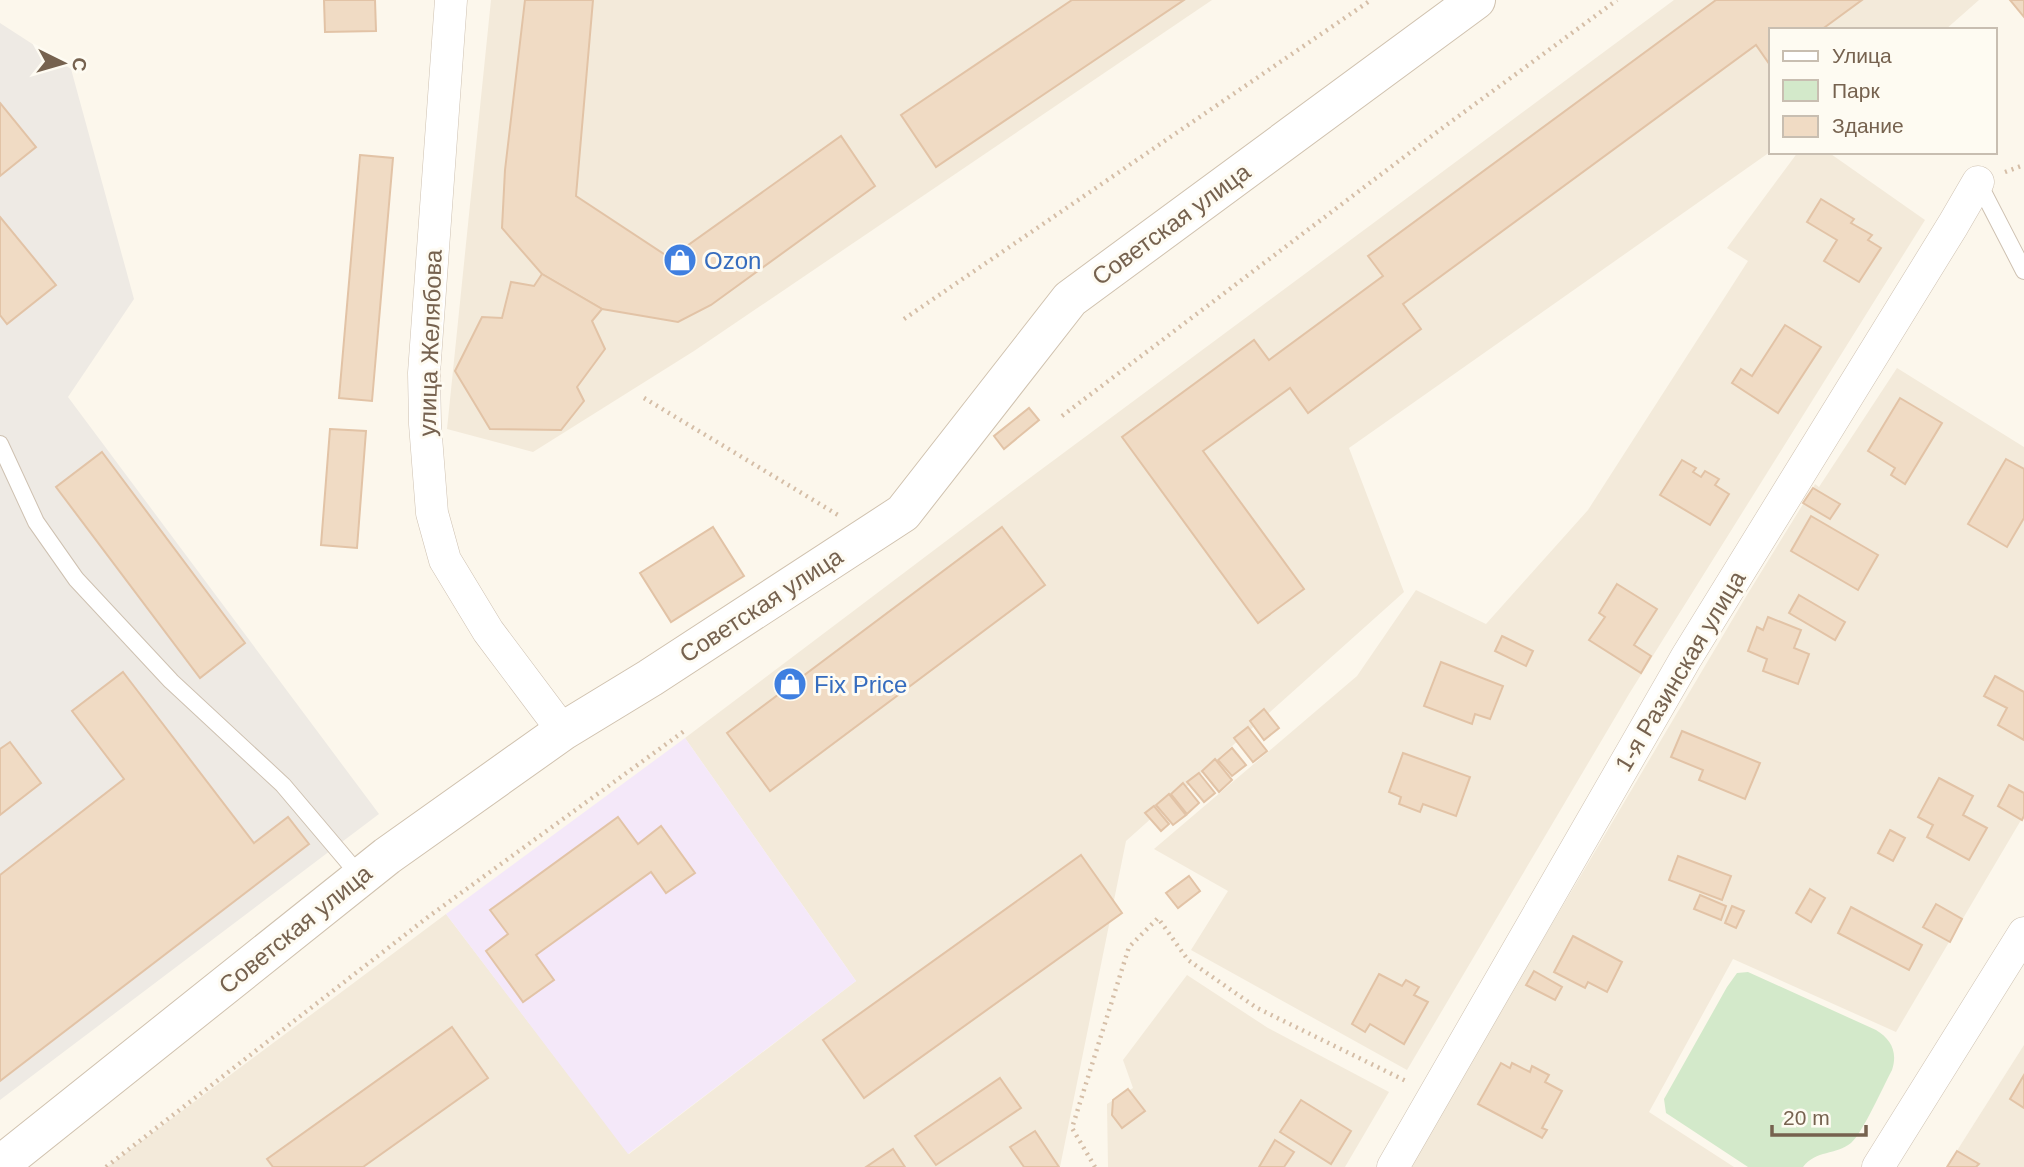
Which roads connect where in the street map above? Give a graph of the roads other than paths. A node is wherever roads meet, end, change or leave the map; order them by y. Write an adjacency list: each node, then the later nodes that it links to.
1 (451, 0): 6 (street, улица Желябова)
2 (1476, 0): 6 (street, Советская улица)
3 (1978, 182): 4 (lane); 10 (street, 1-я Разинская улица)
4 (2024, 271)
5 (0, 444): 7 (lane)
6 (563, 732): 7 (street, Советская улица)
7 (360, 876): 9 (street, Советская улица)
8 (2024, 933): 11 (street)
9 (0, 1165)
10 (1394, 1167)
11 (1878, 1167)

